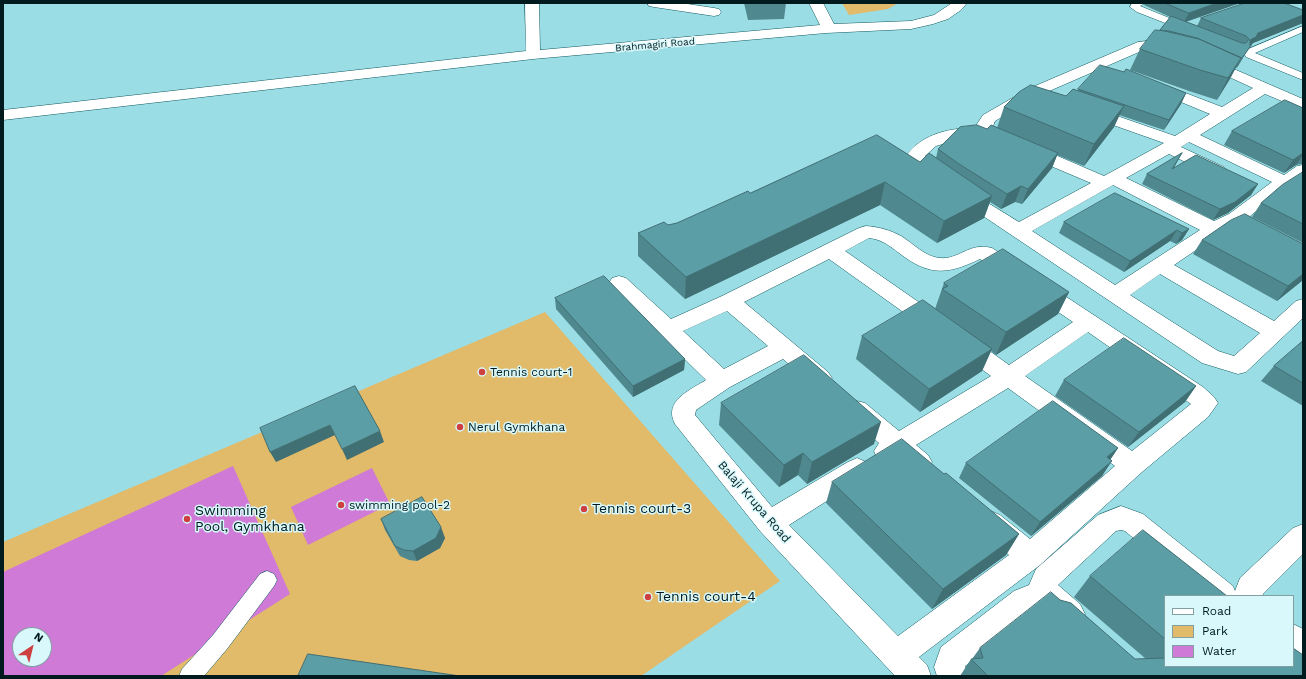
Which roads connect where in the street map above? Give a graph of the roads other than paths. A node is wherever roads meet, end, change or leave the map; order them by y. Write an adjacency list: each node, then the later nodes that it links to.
1 (532, 3): 10 (street)
2 (654, 3): 6 (street)
3 (816, 3): 7 (street)
4 (960, 3): 7 (street, Brahmagiri Road)
5 (1140, 3): 8 (lane)
6 (717, 21): 7 (street, Brahmagiri Road); 10 (street, Brahmagiri Road)
7 (829, 28)
8 (1190, 28)
9 (1303, 29): 13 (lane)
10 (533, 55): 19 (street, Brahmagiri Road)
11 (1100, 64): 12 (street); 15 (street); 16 (street)
12 (1122, 73)
13 (1303, 77)
14 (1144, 82): 18 (street)
15 (1264, 88): 17 (street); 18 (street)
16 (1034, 92): 20 (street); 21 (street)
17 (1303, 105)
18 (1224, 114): 21 (street)
19 (3, 115)
20 (999, 138): 24 (street); 27 (street)
21 (1178, 141): 23 (street); 24 (street); 25 (street)
22 (1303, 170): 25 (street)
23 (1231, 177)
24 (1104, 182): 27 (street); 28 (street)
25 (1285, 182): 26 (street)
26 (1241, 214): 28 (street); 29 (street); 31 (street)
27 (1017, 231): 34 (street)
28 (1206, 234): 32 (street)
29 (1303, 239)
30 (830, 250): 35 (street); 37 (street); 40 (street)
31 (1303, 253)
32 (1160, 265): 34 (street); 36 (street)
33 (619, 283): 38 (street)
34 (1115, 295): 36 (street)
35 (729, 301): 38 (street); 39 (street)
36 (1293, 321)
37 (1088, 322): 40 (street); 43 (street)
38 (669, 329): 41 (street)
39 (784, 348): 41 (street, Balaji Krupa Road); 42 (street)
40 (1009, 376): 42 (street); 43 (street)
41 (722, 381): 46 (street, Balaji Krupa Road)
42 (897, 444): 44 (street); 46 (street)
43 (1133, 464): 48 (street)
44 (934, 474)
45 (976, 510): 48 (street)
46 (769, 523): 54 (street, Balaji Krupa Road)
47 (1303, 536): 51 (street)
48 (1030, 556): 54 (street)
49 (267, 580): 57 (lane)
50 (1222, 595): 59 (street)
51 (1248, 595)
52 (1294, 640): 53 (street)
53 (1303, 647)
54 (898, 655): 58 (street, Balaji Krupa Road)
55 (1294, 656): 56 (street)
56 (1303, 663)
57 (189, 676)
58 (916, 676)
59 (954, 676)

